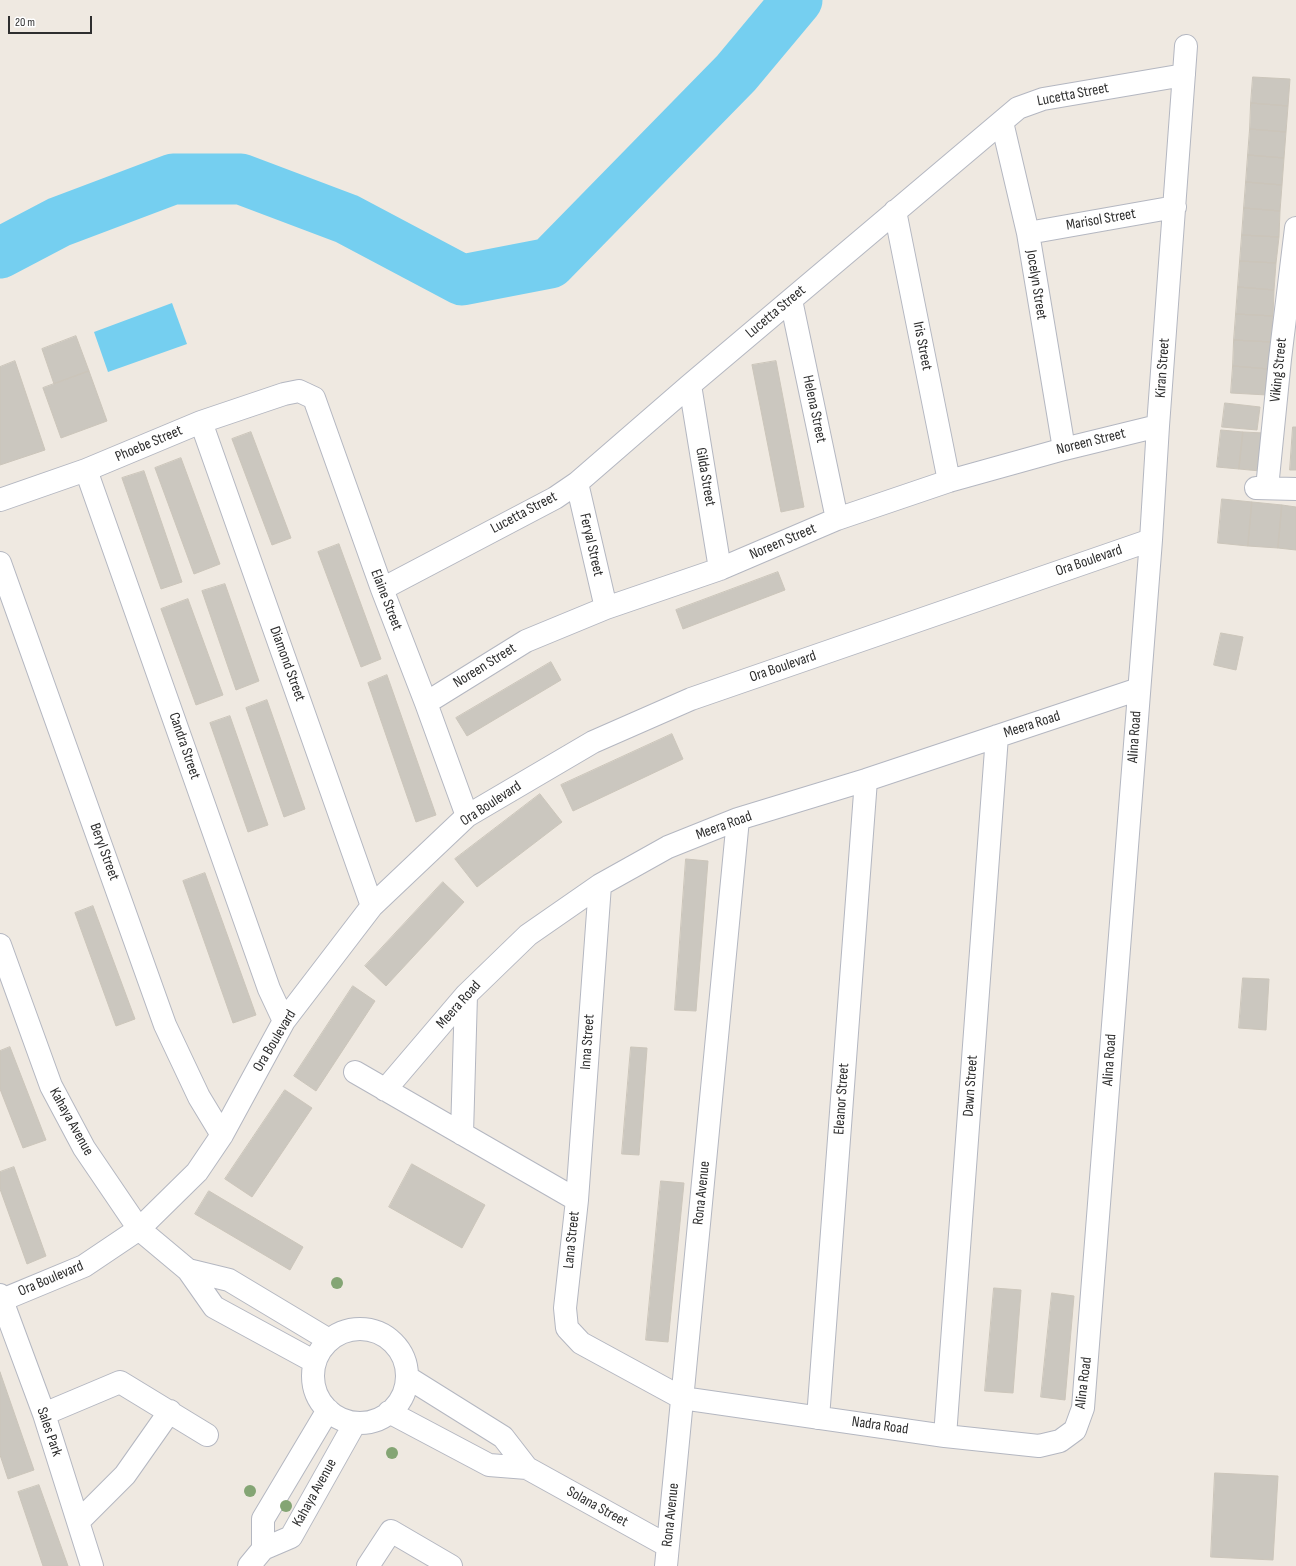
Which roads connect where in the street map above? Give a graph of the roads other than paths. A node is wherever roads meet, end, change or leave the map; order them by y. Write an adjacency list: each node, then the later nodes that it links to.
1 (1186, 46): 2 (street, Kiran Street)
2 (1184, 76): 3 (street, Lucetta Street); 4 (street, Kiran Street)
3 (1002, 122): 5 (street, Lucetta Street); 7 (street, Jocelyn Street)
4 (1175, 207): 7 (street, Marisol Street); 13 (street, Kiran Street)
5 (895, 212): 8 (street, Lucetta Street); 16 (street, Iris Street)
6 (1296, 228): 9 (street, Viking Street)
7 (1028, 233): 14 (street, Jocelyn Street)
8 (791, 300): 10 (street, Lucetta Street); 20 (street, Helena Street)
9 (1288, 360): 18 (street, Viking Street)
10 (690, 385): 17 (street, Lucetta Street); 23 (street, Gilda Street)
11 (299, 391): 12 (street, Phoebe Street); 24 (street, Elaine Street)
12 (201, 422): 15 (street, Phoebe Street); 33 (street, Diamond Street)
13 (1158, 426): 14 (street, Noreen Street); 21 (street, Kiran Street)
14 (1064, 449): 16 (street, Noreen Street)
15 (86, 470): 19 (street, Phoebe Street); 36 (street, Candra Street)
16 (949, 481): 20 (street, Noreen Street)
17 (577, 483): 24 (street, Lucetta Street); 25 (street, Feryal Street)
18 (1296, 490)
19 (0, 500)
20 (837, 519): 23 (street, Noreen Street)
21 (1151, 540): 26 (street, Kiran Street); 30 (street, Ora Boulevard)
22 (0, 563): 40 (street, Beryl Street)
23 (720, 569): 25 (street, Noreen Street)
24 (382, 590): 27 (street, Elaine Street)
25 (606, 608): 27 (street, Noreen Street)
26 (1139, 689): 28 (street, Meera Road); 55 (street, Alina Road)
27 (426, 703): 30 (street, Elaine Street)
28 (997, 736): 29 (street, Meera Road); 57 (street, Dawn Street)
29 (866, 780): 31 (street, Meera Road); 53 (street, Eleanor Street)
30 (467, 816): 33 (street, Ora Boulevard)
31 (738, 820): 32 (street, Meera Road); 48 (street, Rona Avenue)
32 (600, 885): 35 (street, Meera Road); 41 (street, Inna Street)
33 (372, 906): 36 (street, Ora Boulevard)
34 (0, 945): 42 (street, Kahaya Avenue)
35 (466, 995): 38 (street, Meera Road); 39 (street)
36 (284, 1021): 40 (street, Ora Boulevard)
37 (355, 1072): 38 (street, Lana Street)
38 (385, 1090): 39 (street, Lana Street)
39 (462, 1134): 41 (street, Lana Street)
40 (222, 1135): 42 (street, Ora Boulevard)
41 (577, 1200): 48 (street, Lana Street)
42 (139, 1229): 43 (street, Kahaya Avenue); 44 (street, Ora Boulevard)
43 (188, 1270): 45 (street, Kahaya Avenue); 46 (street, Kahaya Avenue)
44 (1, 1298): 52 (street, Sales Park)
45 (329, 1340): 46 (street); 47 (street)
46 (315, 1362): 49 (street)
47 (407, 1377): 51 (street); 58 (street, Solana Street)
48 (682, 1398): 53 (street, Nadra Road); 61 (street, Rona Avenue)
49 (328, 1410): 54 (street); 60 (street, Kahaya Avenue)
50 (170, 1411): 52 (street); 56 (street); 59 (street)
51 (389, 1412): 54 (street); 58 (street, Solana Street)
52 (44, 1414): 59 (street, Sales Park)
53 (818, 1418): 57 (street, Nadra Road)
54 (355, 1423): 60 (street, Kahaya Avenue)
55 (1075, 1430): 57 (street, Nadra Road)
56 (208, 1435)
57 (946, 1436)
58 (527, 1468): 61 (street, Solana Street)
59 (79, 1521): 62 (street, Sales Park)
60 (263, 1549): 63 (street, Kahaya Avenue)
61 (667, 1556)
62 (92, 1566)
63 (249, 1566)
64 (368, 1566): 65 (street)
65 (451, 1566)

